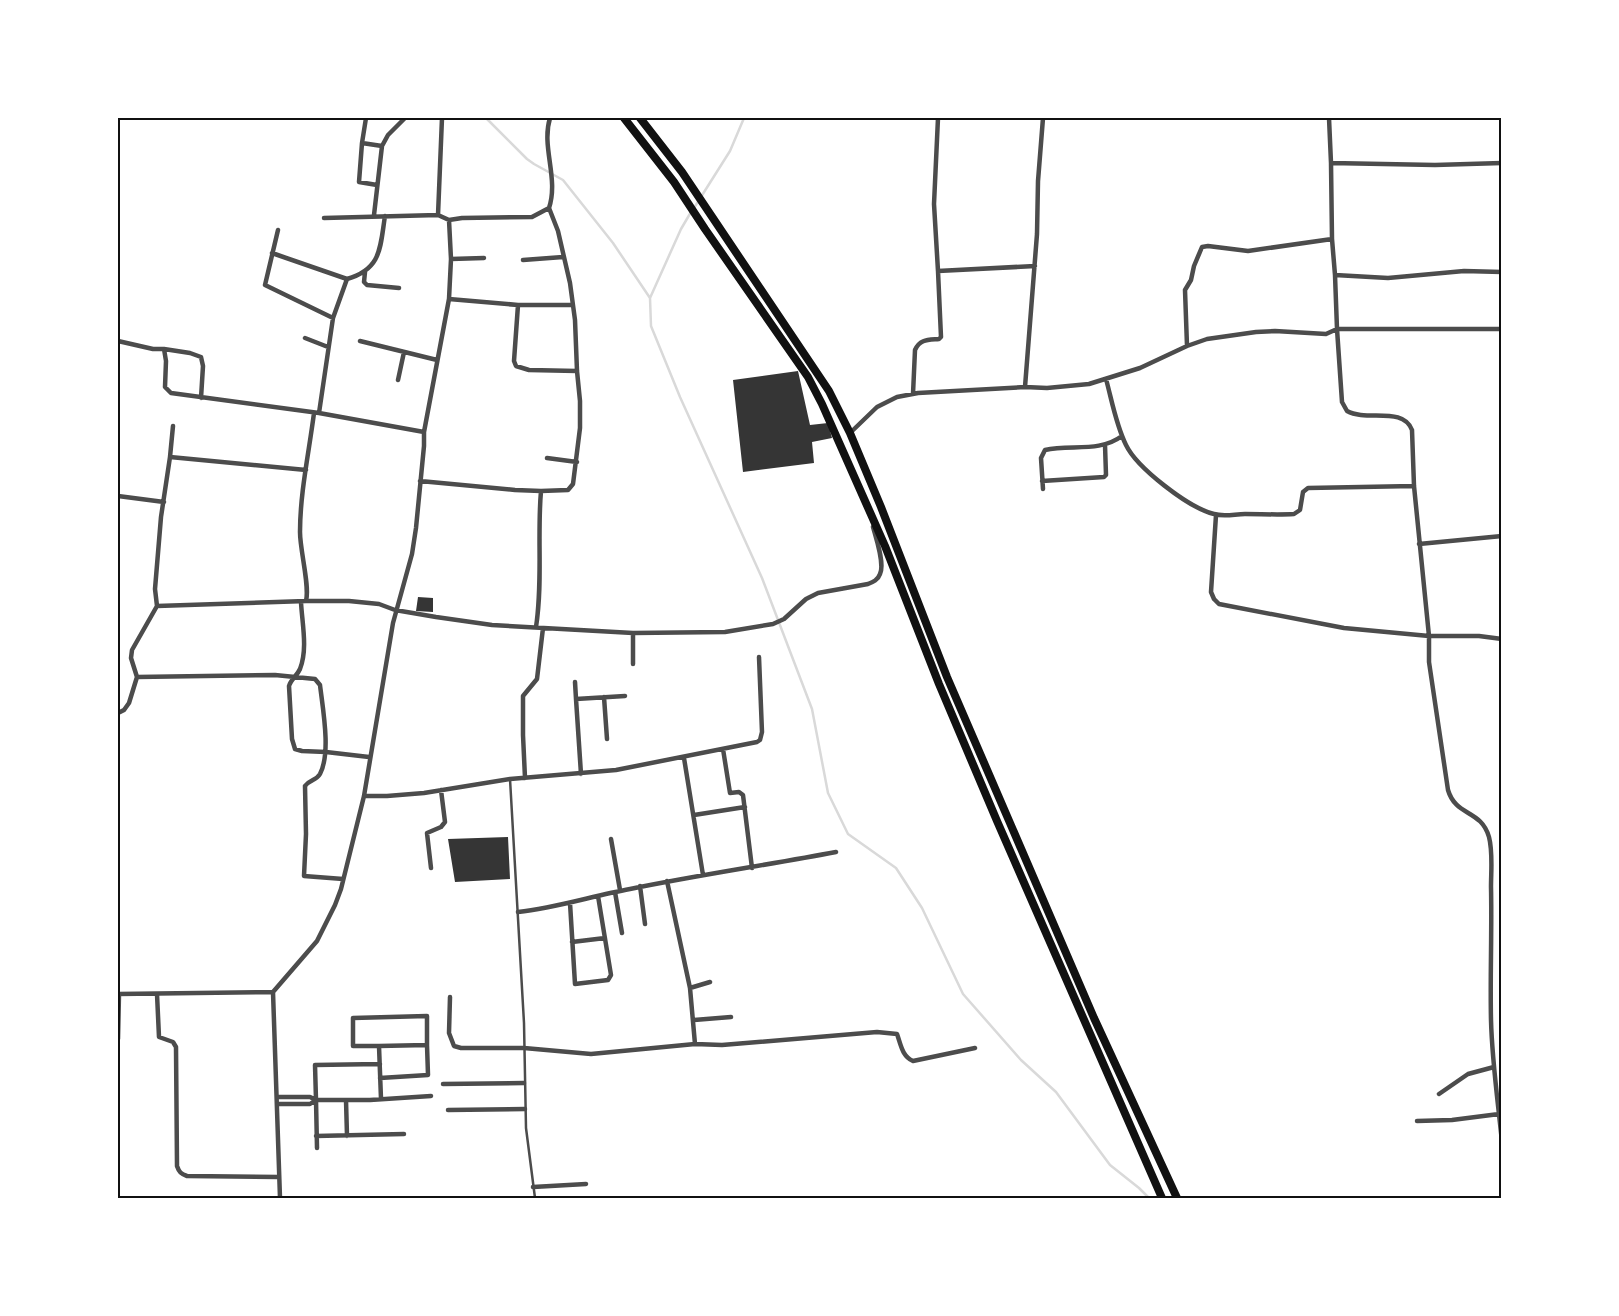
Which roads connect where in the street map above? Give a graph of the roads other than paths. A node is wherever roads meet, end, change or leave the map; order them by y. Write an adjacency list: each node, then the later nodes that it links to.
1 (366, 118): 10 (street)
2 (405, 118): 11 (street)
3 (442, 118): 16 (street)
4 (550, 118): 15 (street)
5 (624, 118): 65 (highway)
6 (640, 118): 58 (highway)
7 (938, 118): 29 (street)
8 (1043, 118): 28 (street)
9 (1329, 118): 12 (street)
10 (362, 143): 11 (street); 14 (street)
11 (382, 146): 14 (street)
12 (1332, 163): 13 (street); 22 (street)
13 (1502, 163)
14 (377, 185): 17 (street)
15 (549, 208): 20 (street); 24 (street)
16 (438, 215): 18 (street); 20 (street)
17 (374, 216): 18 (street); 19 (street)
18 (385, 216): 30 (street)
19 (324, 218)
20 (449, 220): 26 (street)
21 (278, 230): 23 (street)
22 (1332, 239): 32 (street); 44 (street)
23 (272, 253): 33 (street); 38 (street)
24 (563, 257): 27 (street); 37 (street)
25 (484, 258): 26 (street)
26 (451, 259): 35 (street)
27 (523, 260)
28 (1035, 266): 29 (street); 52 (street)
29 (938, 271): 53 (street)
30 (365, 272): 33 (street); 34 (street)
31 (1502, 272): 32 (street)
32 (1335, 275): 39 (street)
33 (347, 279): 38 (street)
34 (399, 288)
35 (449, 300): 36 (street); 48 (street)
36 (518, 305): 37 (street); 49 (street)
37 (572, 305): 49 (street)
38 (333, 318): 45 (street)
39 (1337, 329): 40 (street); 44 (street); 69 (street)
40 (1502, 330)
41 (305, 338): 45 (street)
42 (118, 341): 46 (street)
43 (360, 341): 47 (street)
44 (1187, 346): 50 (street)
45 (328, 347): 55 (street)
46 (164, 349): 54 (street); 54 (street)
47 (404, 352): 48 (street); 51 (street)
48 (437, 360): 57 (street)
49 (577, 371): 63 (street)
50 (1106, 379): 52 (street); 59 (street)
51 (398, 380)
52 (1025, 387): 53 (street)
53 (913, 394): 58 (street)
54 (201, 398): 55 (street)
55 (317, 413): 57 (street); 66 (street)
56 (173, 426): 61 (street)
57 (424, 432): 67 (street)
58 (850, 433): 64 (highway)
59 (1122, 436): 60 (street); 76 (street)
60 (1105, 445): 68 (street); 68 (street)
61 (170, 458): 66 (street); 73 (street)
62 (547, 458): 63 (street)
63 (576, 462): 71 (street)
64 (862, 464): 65 (highway); 74 (highway)
65 (852, 468): 75 (highway)
66 (306, 470): 79 (street)
67 (420, 481): 71 (street); 81 (street)
68 (1042, 481): 70 (street)
69 (1414, 486): 76 (street); 78 (street)
70 (1043, 489)
71 (541, 491): 82 (street)
72 (118, 496): 73 (street)
73 (164, 502): 80 (street)
74 (881, 507): 75 (street); 166 (highway)
75 (871, 512): 84 (street); 165 (highway)
76 (1216, 515): 85 (street)
77 (1502, 536): 78 (street)
78 (1419, 544): 85 (street)
79 (303, 601): 80 (street); 81 (street); 90 (street)
80 (156, 606): 89 (street)
81 (395, 610): 82 (street); 99 (street)
82 (536, 627): 83 (street)
83 (544, 628): 84 (street); 102 (street)
84 (633, 633): 88 (street)
85 (1429, 636): 86 (street); 139 (street)
86 (1502, 639)
87 (759, 657): 97 (street)
88 (633, 664)
89 (137, 677): 90 (street); 95 (street)
90 (294, 678): 98 (street); 98 (street)
91 (575, 682): 94 (street)
92 (625, 696): 93 (street)
93 (604, 697): 94 (street); 96 (street)
94 (576, 699): 101 (street)
95 (118, 713)
96 (607, 739)
97 (723, 749): 100 (street); 106 (street)
98 (326, 752): 99 (street); 113 (street)
99 (369, 757): 105 (street)
100 (684, 758): 101 (street); 107 (street)
101 (581, 774): 102 (street)
102 (525, 778): 103 (street)
103 (510, 779): 104 (street); 119 (lane)
104 (441, 790): 105 (street); 110 (street)
105 (364, 796): 113 (street)
106 (745, 807): 107 (street); 111 (street)
107 (694, 815): 112 (street)
108 (611, 839): 116 (street)
109 (836, 852): 111 (street)
110 (431, 868)
111 (752, 868): 112 (street)
112 (702, 875): 114 (street)
113 (343, 879): 126 (street)
114 (666, 881): 115 (street); 125 (street)
115 (640, 886): 116 (street); 120 (street)
116 (618, 891): 117 (street); 121 (street)
117 (598, 896): 118 (street); 122 (street)
118 (570, 903): 119 (street); 123 (street)
119 (518, 912): 136 (lane)
120 (645, 924)
121 (622, 933)
122 (605, 938): 123 (street); 123 (street)
123 (572, 942)
124 (710, 982): 125 (street)
125 (690, 988): 131 (street)
126 (273, 992): 128 (street); 145 (street)
127 (118, 994): 128 (street); 132 (street)
128 (157, 994): 160 (street)
129 (450, 997): 136 (street)
130 (731, 1017): 131 (street)
131 (694, 1020): 133 (street)
132 (118, 1039)
133 (695, 1044): 136 (street); 137 (street)
134 (427, 1045): 135 (street); 135 (street); 140 (street)
135 (379, 1046): 138 (street)
136 (524, 1048): 141 (lane)
137 (975, 1048)
138 (380, 1064): 140 (street); 147 (street)
139 (1494, 1067): 143 (street); 149 (street)
140 (380, 1078): 146 (street)
141 (524, 1083): 142 (street); 151 (lane)
142 (443, 1084)
143 (1439, 1094)
144 (431, 1096): 146 (street)
145 (278, 1097): 147 (street); 150 (street)
146 (381, 1099): 148 (street)
147 (316, 1100): 148 (street); 150 (street); 156 (street)
148 (346, 1100): 157 (street)
149 (1500, 1102): 153 (street)
150 (278, 1104): 160 (street)
151 (525, 1109): 152 (street); 162 (lane)
152 (448, 1110)
153 (1499, 1114): 154 (street); 158 (street)
154 (1417, 1120)
155 (404, 1134): 157 (street)
156 (316, 1136): 157 (street); 159 (street)
157 (347, 1136)
158 (1502, 1142)
159 (316, 1148)
160 (279, 1177): 163 (street)
161 (586, 1184): 162 (street)
162 (533, 1187): 164 (lane)
163 (280, 1198)
164 (535, 1198)
165 (1162, 1198)
166 (1177, 1198)

